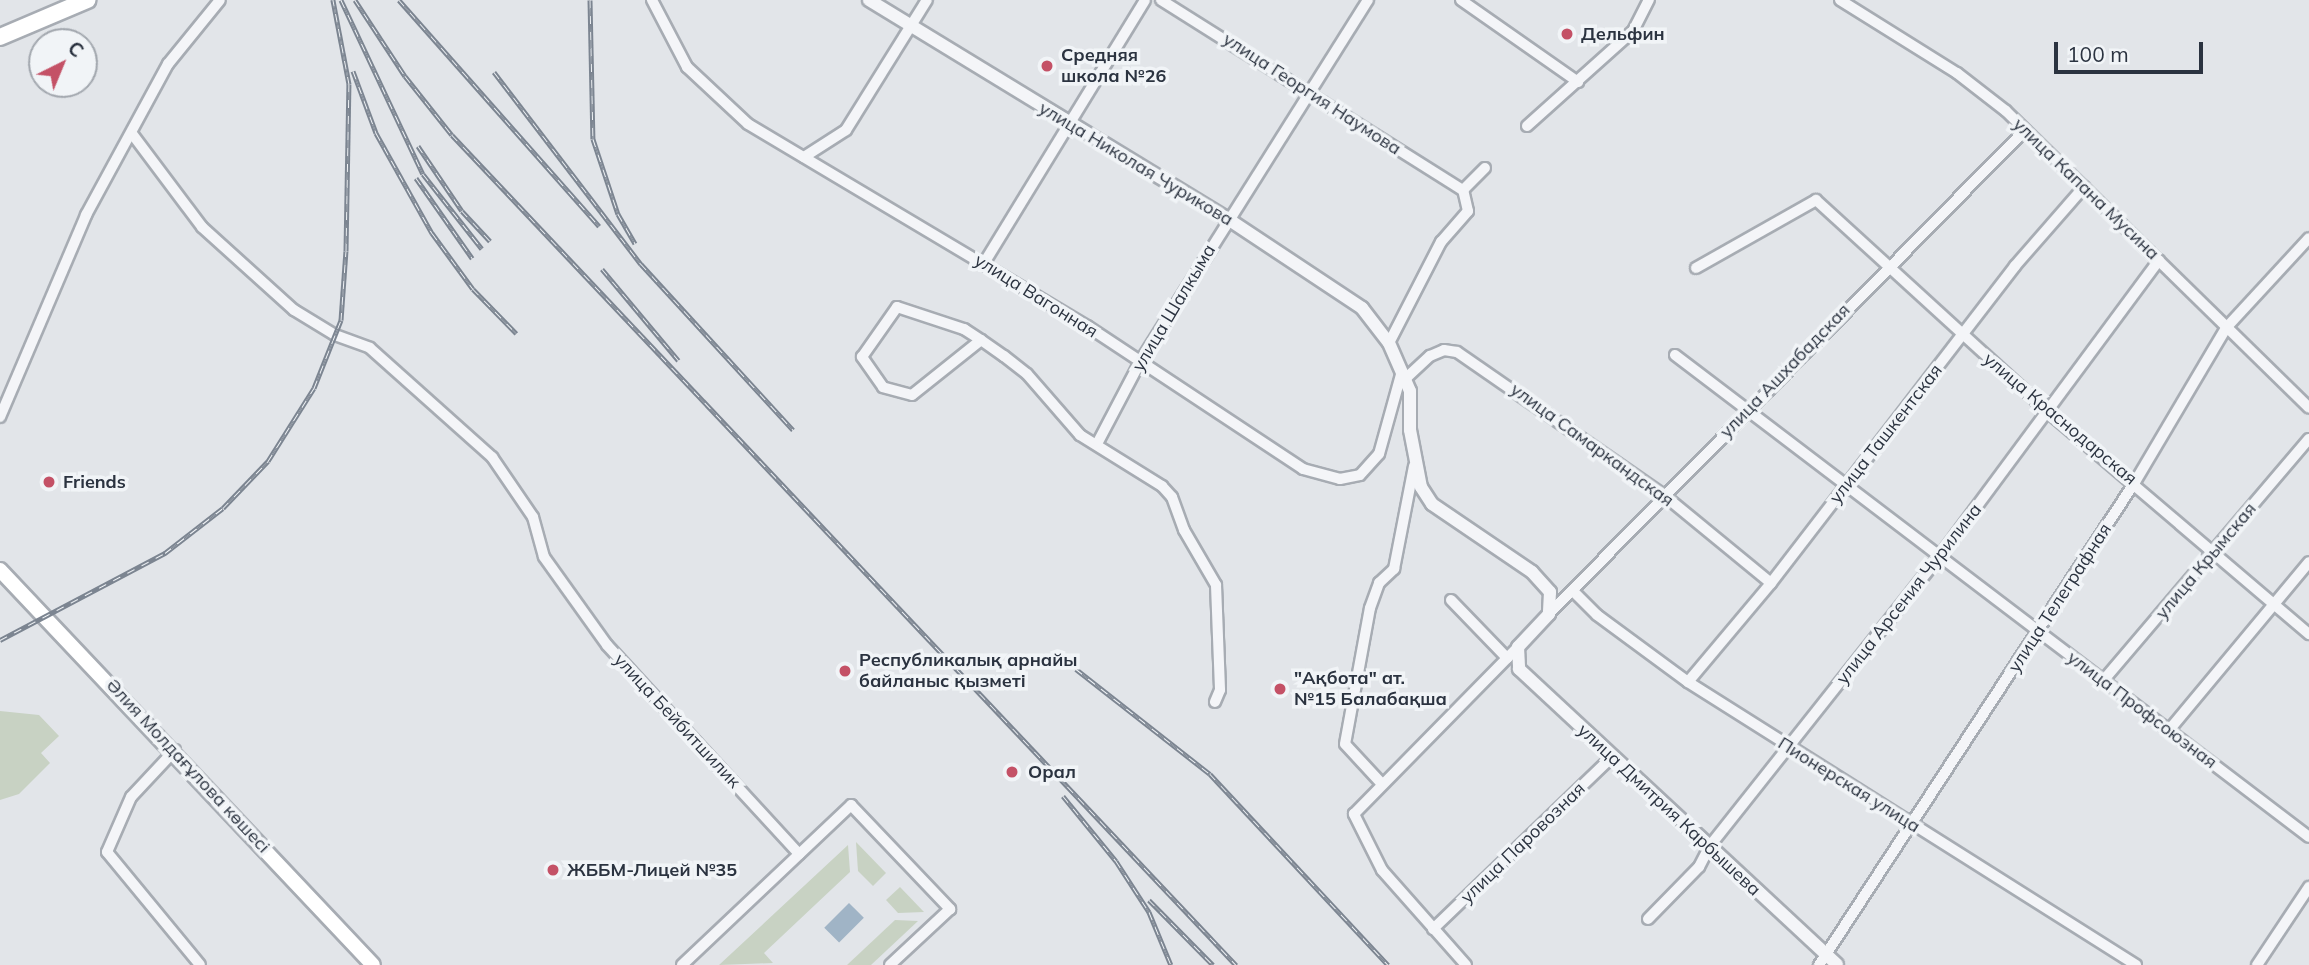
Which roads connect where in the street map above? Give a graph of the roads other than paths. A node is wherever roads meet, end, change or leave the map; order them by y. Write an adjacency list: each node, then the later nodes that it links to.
1 (59, 0): 13 (main road)
2 (87, 0): 15 (main road)
3 (220, 0): 21 (street)
4 (652, 0): 22 (street, улица Вагонная)
5 (869, 0): 14 (street, улица Николая Чурикова)
6 (927, 0): 14 (street)
7 (1145, 0): 18 (street)
8 (1161, 0): 17 (street, улица Георгия Наумова)
9 (1368, 0): 17 (street, улица Шалкыма)
10 (1461, 0): 16 (street)
11 (1648, 0): 16 (street)
12 (1840, 0): 20 (street, улица Капана Мусина)
13 (0, 26)
14 (910, 26): 18 (street, улица Николая Чурикова); 22 (street)
15 (0, 37)
16 (1577, 82): 19 (street)
17 (1310, 93): 25 (street, улица Георгия Наумова); 26 (street, улица Шалкыма)
18 (1070, 124): 26 (street, улица Николая Чурикова); 29 (street)
19 (1527, 126)
20 (2024, 131): 24 (street, улица Капана Мусина); 30 (street, улица Ашхабадская)
21 (133, 135): 42 (street); 73 (street, улица Бейбитшилик)
22 (804, 157): 29 (street, улица Вагонная)
23 (1485, 168): 25 (street)
24 (2084, 187): 28 (street, улица Капана Мусина); 33 (street, улица Ташкентская)
25 (1463, 190): 35 (street)
26 (1228, 219): 35 (street, улица Николая Чурикова); 37 (street, улица Шалкыма)
27 (2309, 238): 32 (street, улица Телеграфная)
28 (2159, 260): 32 (street, улица Капана Мусина); 41 (street, улица Арсения Чурилина)
29 (984, 263): 37 (street, улица Вагонная)
30 (1888, 264): 31 (street, улица Краснодарская); 33 (street, улица Краснодарская); 40 (street, улица Ашхабадская)
31 (1696, 268)
32 (2226, 328): 39 (street, улица Капана Мусина); 46 (street, улица Телеграфная)
33 (1962, 335): 41 (street, улица Краснодарская); 47 (street, улица Ташкентская)
34 (981, 340): 34 (street); 44 (street)
35 (1390, 343): 38 (street, улица Николая Чурикова)
36 (1675, 355): 40 (street, улица Профсоюзная)
37 (1140, 362): 38 (street, улица Вагонная); 44 (street, улица Шалкыма)
38 (1404, 374): 45 (street, улица Николая Чурикова); 48 (street, улица Самаркандская)
39 (2309, 408)
40 (1747, 410): 47 (street, улица Профсоюзная); 48 (street, улица Ашхабадская)
41 (2048, 412): 46 (street, улица Краснодарская); 50 (street, улица Арсения Чурилина)
42 (0, 417)
43 (2309, 439): 49 (street, улица Крымская)
44 (1098, 442): 64 (street)
45 (1414, 466): 57 (street, улица Николая Чурикова); 69 (street)
46 (2135, 482): 49 (street, улица Краснодарская); 58 (street, улица Телеграфная)
47 (1846, 485): 50 (street, улица Профсоюзная); 53 (street, улица Ташкентская)
48 (1665, 496): 53 (street, улица Самаркандская); 54 (street, улица Ашхабадская)
49 (2216, 552): 56 (street, улица Краснодарская); 63 (street, улица Крымская)
50 (1940, 556): 58 (street, улица Профсоюзная); 66 (street, улица Арсения Чурилина)
51 (2309, 562): 56 (street)
52 (0, 569): 67 (main road, Әлия Молдағұлова көшесі)
53 (1771, 583): 62 (street, улица Ташкентская)
54 (1573, 591): 57 (street, улица Ашхабадская); 62 (street, Пионерская улица)
55 (1451, 600): 61 (street)
56 (2273, 602): 59 (street, улица Краснодарская); 65 (street)
57 (1549, 614): 60 (street)
58 (2039, 631): 63 (street, улица Профсоюзная); 70 (street, улица Телеграфная)
59 (2309, 634)
60 (1518, 647): 61 (street); 68 (street, улица Дмитрия Карбышева)
61 (1507, 658): 69 (street)
62 (1688, 682): 66 (street, Пионерская улица)
63 (2102, 682): 65 (street, улица Профсоюзная)
64 (1215, 702)
65 (2170, 729): 71 (street, улица Профсоюзная)
66 (1790, 748): 70 (street, Пионерская улица); 72 (street, улица Арсения Чурилина)
67 (175, 750): 78 (street); 79 (main road, Әлия Молдағұлова көшесі)
68 (1612, 757): 72 (street, улица Дмитрия Карбышева); 76 (street, улица Паровозная)
69 (1382, 784): 76 (street)
70 (1908, 822): 77 (street, улица Телеграфная); 83 (street, Пионерская улица)
71 (2309, 837)
72 (1709, 846): 75 (street, улица Арсения Чурилина); 77 (street, улица Дмитрия Карбышева)
73 (799, 854): 80 (street); 81 (street)
74 (2309, 887): 84 (street)
75 (1648, 919)
76 (1433, 929): 82 (street)
77 (1828, 962)
78 (200, 965)
79 (373, 965)
80 (682, 965)
81 (890, 965)
82 (1466, 965)
83 (2136, 965)
84 (2257, 965)

